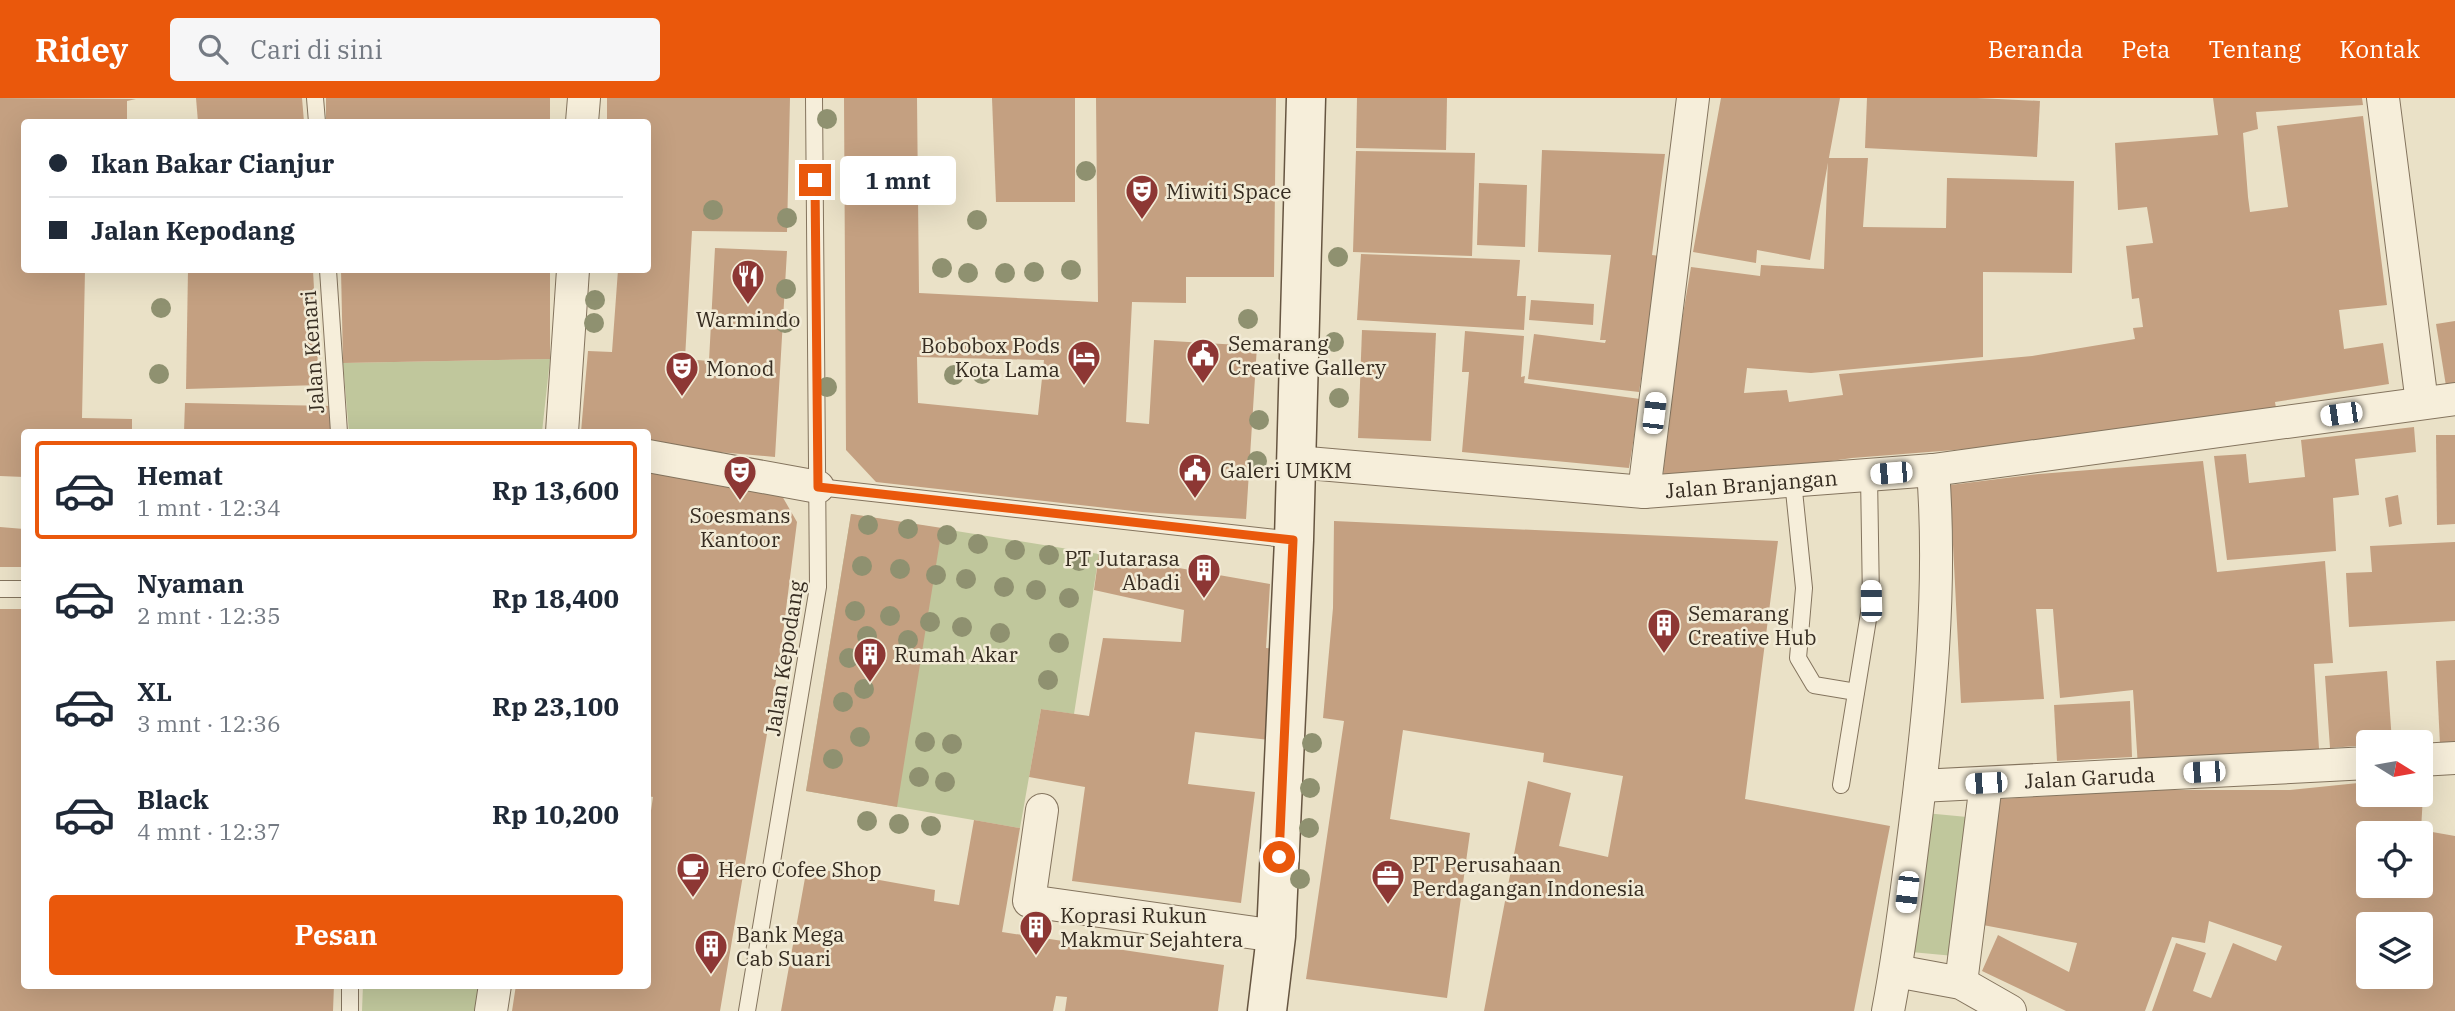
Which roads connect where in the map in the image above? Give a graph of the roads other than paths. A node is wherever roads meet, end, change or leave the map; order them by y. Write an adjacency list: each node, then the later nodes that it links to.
1 (315, 98): 7 (lane)
2 (584, 98): 8 (street)
3 (814, 98): 20 (lane, Jalan Kepodang)
4 (1306, 98): 16 (main road)
5 (1693, 98): 21 (street)
6 (2383, 98): 12 (street)
7 (317, 119)
8 (582, 119)
9 (328, 273): 13 (lane, Jalan Kenari)
10 (573, 273): 14 (street)
11 (2455, 399): 12 (street, Jalan Branjangan)
12 (2422, 403): 17 (street, Jalan Branjangan)
13 (339, 429)
14 (562, 429)
15 (651, 457): 20 (street)
16 (1296, 462): 21 (street, Jalan Branjangan); 22 (main road)
17 (1933, 470): 18 (street, Jalan Branjangan); 31 (street)
18 (1869, 475): 19 (street, Jalan Branjangan); 25 (lane)
19 (1793, 481): 21 (street, Jalan Branjangan); 25 (lane)
20 (818, 487): 22 (lane); 41 (lane, Jalan Kepodang)
21 (1644, 492)
22 (1293, 540): 33 (main road)
23 (0, 589): 24 (lane)
24 (21, 589)
25 (1856, 692): 30 (lane)
26 (2455, 758): 27 (street)
27 (2433, 759)
28 (2356, 764): 29 (street, Jalan Garuda)
29 (1986, 783): 31 (street, Jalan Garuda); 35 (street)
30 (1842, 785)
31 (1920, 786): 34 (street)
32 (1042, 810): 33 (street)
33 (1276, 936): 38 (main road)
34 (1896, 971): 35 (street); 42 (street)
35 (1961, 983): 43 (street)
36 (350, 989): 39 (lane)
37 (494, 989): 40 (street)
38 (1269, 1010)
39 (350, 1011)
40 (491, 1011)
41 (747, 1011)
42 (1888, 1011)
43 (2010, 1011)

